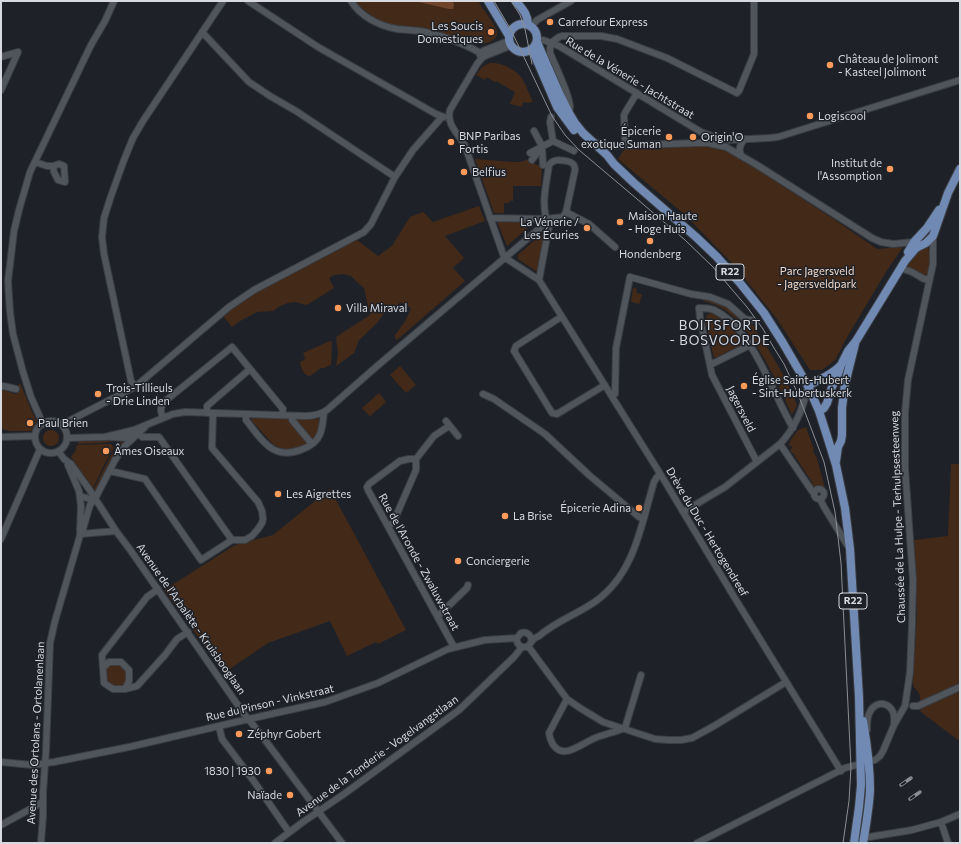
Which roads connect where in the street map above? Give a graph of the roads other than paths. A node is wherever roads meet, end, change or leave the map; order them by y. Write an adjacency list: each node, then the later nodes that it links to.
1 (114, 1): 34 (street)
2 (223, 1): 10 (street)
3 (248, 1): 20 (street)
4 (351, 1): 14 (street)
5 (488, 1): 11 (main road)
6 (516, 1): 9 (main road, R22)
7 (571, 1): 9 (street)
8 (754, 1): 12 (street)
9 (529, 26): 11 (main road); 13 (main road, R22)
10 (202, 32): 39 (street); 63 (street)
11 (509, 41): 13 (main road); 14 (street)
12 (551, 43): 13 (street, Rue de la Vénerie - Jachtstraat); 18 (street, Rue de la Vénerie - Jachtstraat); 19 (street)
13 (535, 45): 19 (main road, R22); 35 (main road, R22)
14 (483, 55): 20 (street)
15 (1, 57): 17 (street)
16 (960, 80): 24 (street)
17 (1, 90)
18 (637, 93): 23 (street, Rue de la Vénerie - Jachtstraat); 26 (street)
19 (569, 113): 27 (main road, R22)
20 (445, 117): 39 (street); 42 (street)
21 (551, 117): 25 (street)
22 (534, 131): 29 (street)
23 (701, 132): 24 (street); 28 (street, Rue de la Vénerie - Jachtstraat)
24 (746, 139): 32 (street)
25 (553, 141): 29 (street); 30 (street)
26 (626, 141)
27 (593, 143): 28 (street); 35 (main road, R22)
28 (698, 143): 32 (street)
29 (542, 146): 31 (street); 33 (street); 36 (street)
30 (574, 151)
31 (530, 153)
32 (742, 155): 45 (street)
33 (532, 160)
34 (35, 162): 37 (street); 74 (street)
35 (614, 164): 61 (main road, R22)
36 (543, 165)
37 (53, 166)
38 (960, 169): 40 (main road, Chaussée de La Hulpe - Terhulpsesteenweg)
39 (395, 177): 63 (street)
40 (948, 193): 44 (main road, Chaussée de La Hulpe - Terhulpsesteenweg); 45 (main road)
41 (567, 209): 43 (street); 43 (street); 46 (street)
42 (490, 218): 43 (street); 47 (street)
43 (546, 219): 47 (street); 50 (street)
44 (934, 234): 48 (main road); 49 (street, Chaussée de La Hulpe - Terhulpsesteenweg)
45 (914, 242): 48 (main road)
46 (615, 247)
47 (504, 257): 50 (street, Drève du Duc - Hertogendreef); 68 (street)
48 (902, 264): 49 (street); 55 (main road)
49 (930, 278): 118 (street, Chaussée de La Hulpe - Terhulpsesteenweg)
50 (539, 280): 53 (street, Drève du Duc - Hertogendreef)
51 (698, 295): 52 (street, Jagersveld); 54 (street); 66 (street)
52 (699, 308): 56 (street); 57 (street, Jagersveld)
53 (561, 317): 60 (street, Drève du Duc - Hertogendreef); 60 (street)
54 (751, 320)
55 (856, 341): 58 (main road); 89 (main road)
56 (750, 345): 57 (street); 76 (street)
57 (710, 365): 88 (street, Jagersveld)
58 (841, 365): 61 (main road); 67 (main road)
59 (250, 369): 69 (street); 71 (street); 73 (street)
60 (605, 385): 66 (street, Drève du Duc - Hertogendreef)
61 (808, 386): 67 (main road, R22); 76 (street)
62 (1, 387): 64 (street)
63 (135, 387): 75 (street)
64 (16, 389)
65 (482, 394): 96 (street)
66 (612, 396): 91 (street, Drève du Duc - Hertogendreef)
67 (819, 411): 89 (main road, R22)
68 (324, 412): 72 (street, Avenue des Ortolans - Ortolanenlaan); 82 (street)
69 (210, 413): 70 (street, Avenue des Ortolans - Ortolanenlaan); 73 (street, Avenue des Ortolans - Ortolanenlaan); 101 (street)
70 (246, 414): 71 (street, Avenue des Ortolans - Ortolanenlaan); 82 (street)
71 (282, 415): 72 (street, Avenue des Ortolans - Ortolanenlaan)
72 (292, 416): 82 (street)
73 (163, 418): 77 (street, Avenue des Ortolans - Ortolanenlaan)
74 (43, 424): 75 (street); 78 (street)
75 (61, 425): 81 (street)
76 (792, 428): 83 (street)
77 (136, 432): 81 (street); 90 (street, Avenue des Ortolans - Ortolanenlaan); 101 (street)
78 (35, 436): 80 (street); 84 (street)
79 (458, 436): 87 (street)
80 (1, 437)
81 (67, 438): 85 (street)
82 (312, 444)
83 (780, 444): 88 (street); 102 (street)
84 (40, 449): 85 (street); 100 (street)
85 (59, 452): 86 (street, Avenue de l'Arbalète - Kruisbooglaan)
86 (64, 459): 92 (street, Avenue de l'Arbalète - Kruisbooglaan); 93 (street, Avenue des Ortolans - Ortolanenlaan)
87 (416, 459): 97 (street); 97 (street, Rue de l'Aronde - Zwaluwstraat)
88 (757, 462): 95 (street)
89 (836, 465): 102 (main road, R22)
90 (110, 471): 94 (street, Avenue des Ortolans - Ortolanenlaan); 101 (street)
91 (661, 475): 95 (street, Drève du Duc - Hertogendreef); 96 (street)
92 (89, 489): 93 (street); 94 (street, Avenue de l'Arbalète - Kruisbooglaan)
93 (80, 494): 94 (street); 99 (street, Avenue des Ortolans - Ortolanenlaan)
94 (94, 498): 98 (street, Avenue de l'Arbalète - Kruisbooglaan); 99 (street, Avenue des Ortolans - Ortolanenlaan)
95 (683, 512): 113 (street, Drève du Duc - Hertogendreef)
96 (643, 518): 108 (street)
97 (388, 526): 105 (street, Rue de l'Aronde - Zwaluwstraat)
98 (116, 531): 99 (street); 104 (street, Avenue de l'Arbalète - Kruisbooglaan)
99 (81, 533): 126 (street, Avenue des Ortolans - Ortolanenlaan)
100 (1, 539)
101 (232, 540)
102 (850, 549): 116 (main road, R22)
103 (468, 585): 105 (street)
104 (158, 589): 106 (street, Avenue de l'Arbalète - Kruisbooglaan); 111 (street)
105 (438, 616): 109 (street, Rue de l'Aronde - Zwaluwstraat)
106 (188, 632): 115 (street); 120 (street, Avenue de l'Arbalète - Kruisbooglaan)
107 (517, 638): 108 (street); 109 (street, Rue du Pinson - Vinkstraat); 110 (street)
108 (530, 641): 110 (street); 117 (street)
109 (454, 647): 120 (street, Rue du Pinson - Vinkstraat)
110 (522, 647): 130 (street, Avenue de la Tenderie - Vogelvangstlaan)
111 (103, 668): 115 (street); 115 (street)
112 (641, 675): 123 (street)
113 (786, 682): 123 (street); 128 (street, Drève du Duc - Hertogendreef)
114 (960, 687): 118 (street)
115 (125, 689)
116 (859, 697): 124 (main road, R22); 127 (main road, R22)
117 (567, 699): 123 (street); 123 (street)
118 (909, 707): 119 (street); 121 (street, Chaussée de La Hulpe - Terhulpsesteenweg)
119 (893, 711): 121 (street); 124 (street)
120 (249, 719): 122 (street, Rue du Pinson - Vinkstraat); 130 (street, Avenue de l'Arbalète - Kruisbooglaan)
121 (894, 725): 127 (street, Chaussée de La Hulpe - Terhulpsesteenweg)
122 (219, 726): 126 (street, Rue du Pinson - Vinkstraat); 134 (street)
123 (625, 728)
124 (867, 745): 127 (main road, R22)
125 (1, 762): 126 (street, Rue du Pinson - Vinkstraat)
126 (45, 764): 129 (street, Avenue des Ortolans - Ortolanenlaan)
127 (864, 764): 128 (street); 135 (main road, R22); 140 (main road, R22)
128 (841, 771): 139 (street)
129 (43, 801): 133 (street); 136 (street, Avenue des Ortolans - Ortolanenlaan)
130 (319, 812): 134 (street, Avenue de la Tenderie - Vogelvangstlaan); 138 (street)
131 (960, 814): 132 (street)
132 (941, 822): 135 (street); 141 (street)
133 (1, 825)
134 (288, 832): 137 (street, Avenue de la Tenderie - Vogelvangstlaan)
135 (864, 840)
136 (41, 843)
137 (275, 843)
138 (342, 843)
139 (697, 843)
140 (854, 843)
141 (948, 843)

